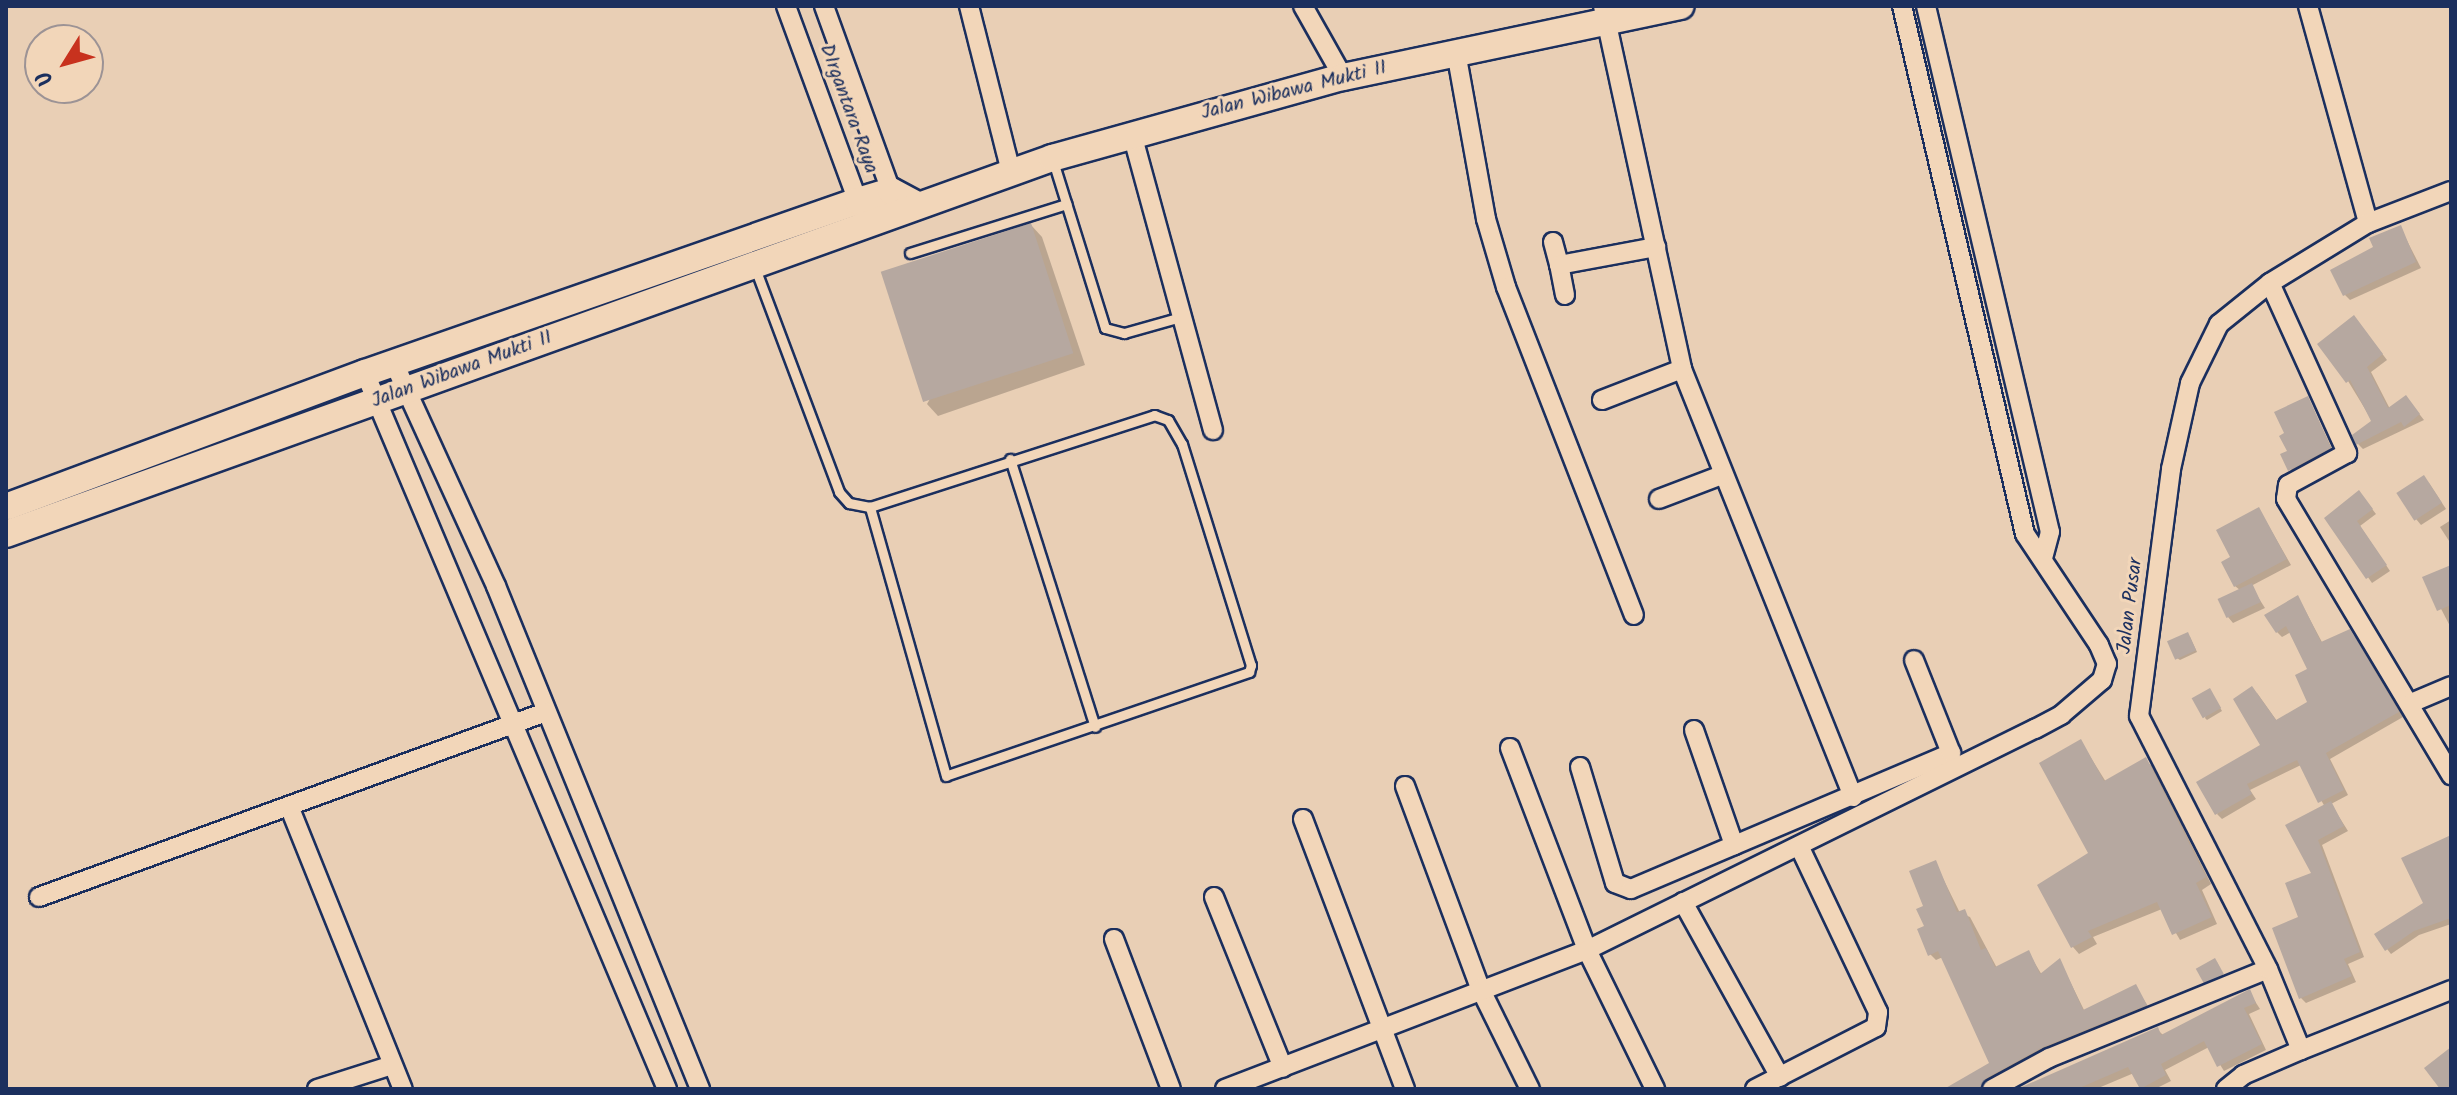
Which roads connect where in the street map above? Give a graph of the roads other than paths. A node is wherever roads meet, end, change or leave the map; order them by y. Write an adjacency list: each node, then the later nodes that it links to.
1 (786, 6): 12 (street, DIrgantara Raya)
2 (824, 6): 11 (street, DIrgantara Raya)
3 (969, 6): 16 (street)
4 (1303, 6): 13 (street)
5 (1681, 6): 9 (main road, Jalan Wibawa Mukti II)
6 (1902, 6): 29 (street)
7 (1926, 6): 27 (street)
8 (2308, 6): 22 (street)
9 (1605, 14): 10 (main road, Jalan Wibawa Mukti II); 26 (street)
10 (1456, 52): 13 (main road, Jalan Wibawa Mukti II); 51 (street)
11 (844, 62): 12 (street); 17 (street, DIrgantara Raya)
12 (812, 73): 19 (street, DIrgantara Raya)
13 (1343, 77): 14 (main road, Jalan Wibawa Mukti II)
14 (1132, 134): 15 (main road, Jalan Wibawa Mukti II); 34 (street)
15 (1052, 158): 16 (main road, Jalan Wibawa Mukti II); 20 (lane)
16 (1011, 172): 21 (main road, Jalan Wibawa Mukti II)
17 (891, 191): 19 (main road, Jalan Wibawa Mukti II); 21 (main road)
18 (2451, 191): 22 (street, Jalan Pusar)
19 (858, 201): 23 (street, DIrgantara Raya); 24 (main road, Jalan Wibawa Mukti II)
20 (1066, 204): 28 (lane); 34 (lane)
21 (907, 211): 23 (main road, Jalan Wibawa Mukti II)
22 (2368, 223): 32 (street, Jalan Pusar)
23 (868, 228): 31 (main road, Jalan Wibawa Mukti II)
24 (749, 238): 31 (lane); 35 (main road, Jalan Wibawa Mukti II)
25 (1553, 242): 30 (street)
26 (1656, 247): 30 (street); 36 (street)
27 (1984, 247): 29 (street); 44 (street)
28 (910, 253)
29 (1960, 254): 46 (street)
30 (1559, 265): 33 (street)
31 (755, 267): 38 (main road, Jalan Wibawa Mukti II); 48 (lane)
32 (2270, 283): 54 (street); 73 (street, Jalan Pusar)
33 (1565, 295)
34 (1181, 317): 41 (street)
35 (394, 363): 37 (main road, Jalan Wibawa Mukti II); 38 (street)
36 (1682, 369): 40 (street); 43 (street)
37 (365, 373): 39 (street); 47 (main road, Jalan Wibawa Mukti II)
38 (406, 389): 39 (main road, Jalan Wibawa Mukti II); 55 (street)
39 (377, 400): 49 (main road, Jalan Wibawa Mukti II); 56 (street)
40 (1602, 400)
41 (1213, 430)
42 (1010, 459): 48 (lane); 57 (lane); 57 (lane)
43 (1722, 475): 45 (street); 63 (street)
44 (2042, 495): 46 (street); 50 (street)
45 (1659, 499)
46 (2017, 502): 50 (street)
47 (6, 507)
48 (870, 507): 57 (lane)
49 (6, 534)
50 (2043, 558): 67 (street)
51 (1634, 615)
52 (1914, 660): 63 (street)
53 (2451, 686): 54 (street)
54 (2411, 703): 61 (street)
55 (546, 712): 56 (street); 84 (street)
56 (515, 724): 64 (street); 83 (street)
57 (1095, 727)
58 (1694, 730): 66 (street)
59 (1510, 748): 72 (street)
60 (1580, 767): 66 (street)
61 (2451, 775)
62 (1405, 786): 74 (street)
63 (1853, 797): 66 (street)
64 (289, 806): 68 (street); 78 (street)
65 (1303, 819): 76 (street)
66 (1734, 845)
67 (1799, 846): 70 (street); 80 (street)
68 (39, 897)
69 (1214, 897): 79 (street)
70 (1683, 902): 72 (street); 80 (street)
71 (1114, 939): 85 (street)
72 (1587, 950): 74 (street); 89 (street)
73 (2268, 969): 77 (street, Jalan Pusar); 91 (street)
74 (1480, 988): 76 (street); 88 (street)
75 (2451, 990): 77 (street)
76 (1379, 1030): 79 (street); 87 (street)
77 (2301, 1050): 92 (street)
78 (392, 1065): 81 (street); 82 (street)
79 (1283, 1068): 86 (street)
80 (1780, 1077): 90 (street)
81 (317, 1089)
82 (403, 1089)
83 (667, 1089)
84 (700, 1089)
85 (1171, 1089)
86 (1225, 1089)
87 (1405, 1089)
88 (1530, 1089)
89 (1655, 1089)
90 (1755, 1089)
91 (1992, 1089)
92 (2226, 1089)

